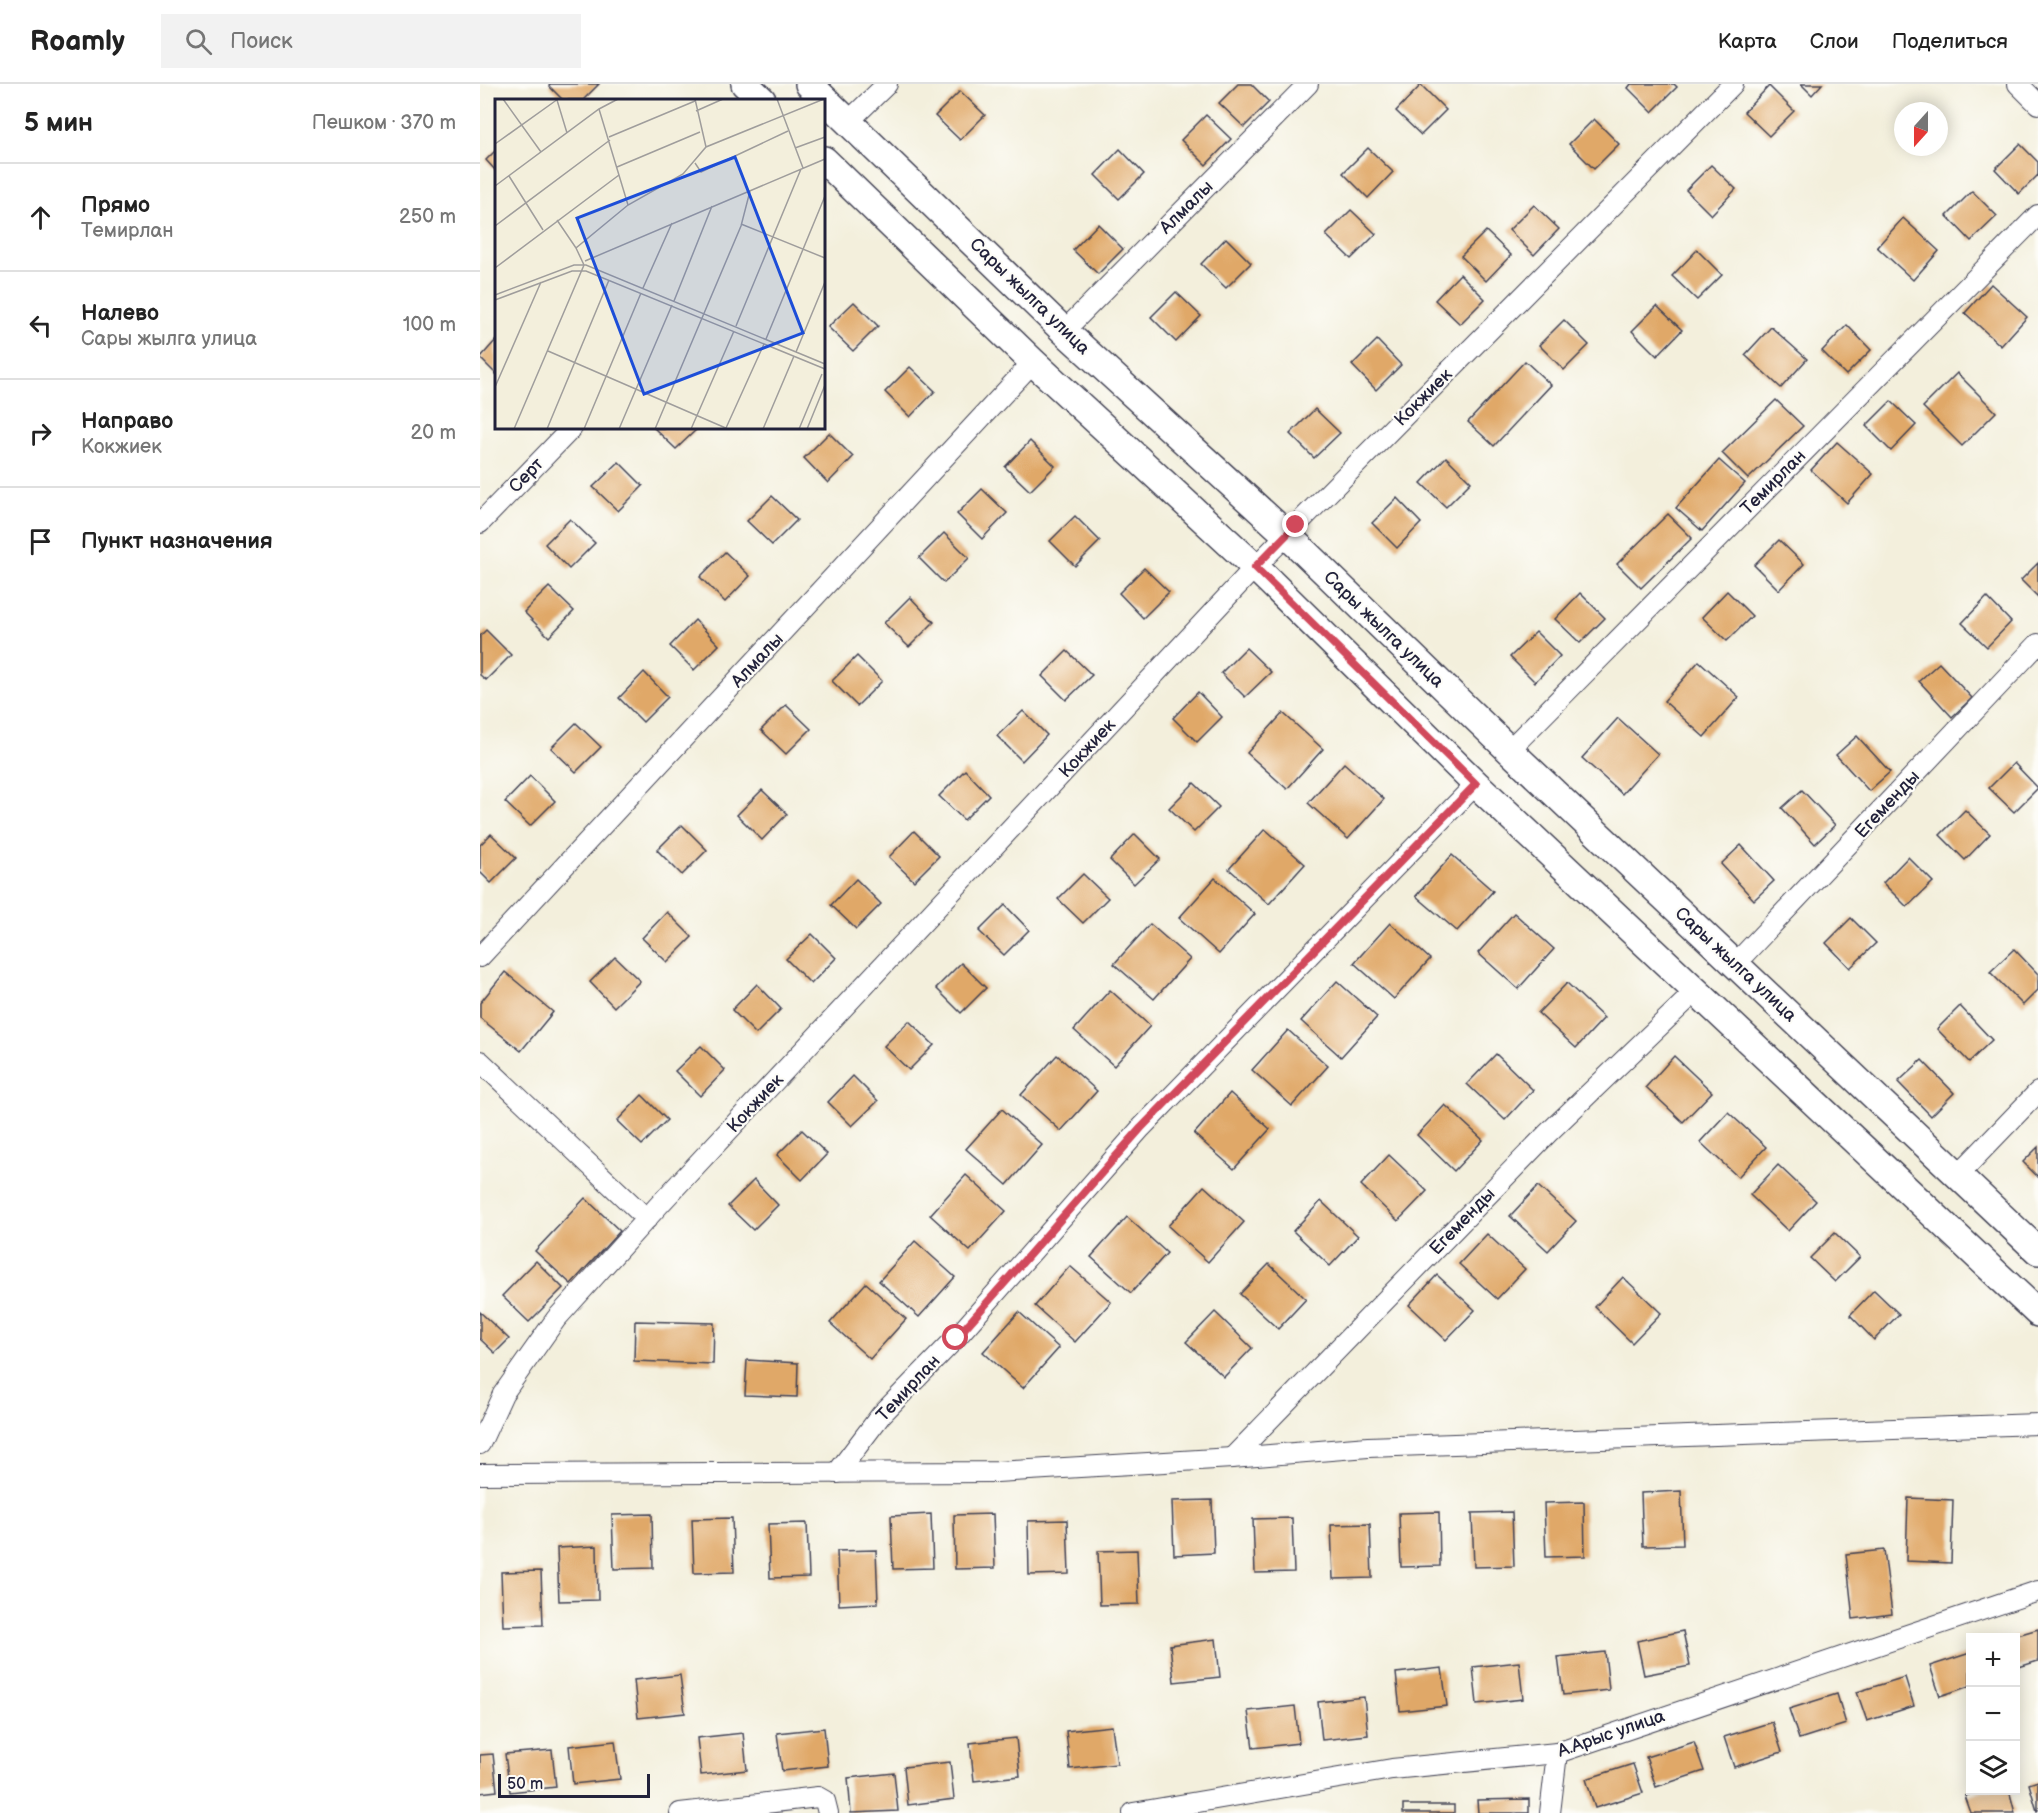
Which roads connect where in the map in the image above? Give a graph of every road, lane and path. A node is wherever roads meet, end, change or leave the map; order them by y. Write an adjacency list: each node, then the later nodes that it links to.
1 (746, 84): 7 (street)
2 (809, 84): 9 (street, Сары жылга улица)
3 (887, 84): 9 (street)
4 (1308, 84): 12 (street, Алмалы)
5 (1733, 84): 16 (street, Кокжиек)
6 (2018, 84): 8 (street)
7 (761, 99)
8 (2038, 104)
9 (849, 121): 12 (street, Сары жылга улица)
10 (825, 161): 13 (street)
11 (2038, 215): 19 (street, Темирлан)
12 (1064, 331): 16 (street, Сары жылга улица)
13 (1033, 362): 17 (street); 21 (street, Алмалы)
14 (571, 429): 15 (street, Серт)
15 (480, 523)
16 (1287, 535): 17 (street, Кокжиек); 19 (street, Сары жылга улица)
17 (1255, 567): 20 (street); 27 (street, Кокжиек)
18 (2038, 644): 22 (street, Егеменды)
19 (1509, 750): 22 (street, Сары жылга улица)
20 (1476, 784): 23 (street); 33 (street, Темирлан)
21 (480, 957)
22 (1735, 964): 26 (street, Сары жылга улица)
23 (1697, 990): 29 (street); 32 (street, Егеменды)
24 (480, 1061): 27 (street)
25 (2038, 1092): 26 (street)
26 (1959, 1174): 28 (street, Сары жылга улица)
27 (647, 1219): 31 (street, Кокжиек)
28 (2038, 1251)
29 (2038, 1312)
30 (2038, 1424): 32 (street)
31 (480, 1444)
32 (1232, 1458): 33 (street)
33 (837, 1473): 34 (street)
34 (480, 1474)
35 (2038, 1591): 36 (street, А.Арыс улица)
36 (1557, 1753): 39 (street, А.Арыс улица); 40 (street)
37 (823, 1805): 38 (street)
38 (680, 1813)
39 (1133, 1813)
40 (1550, 1813)

